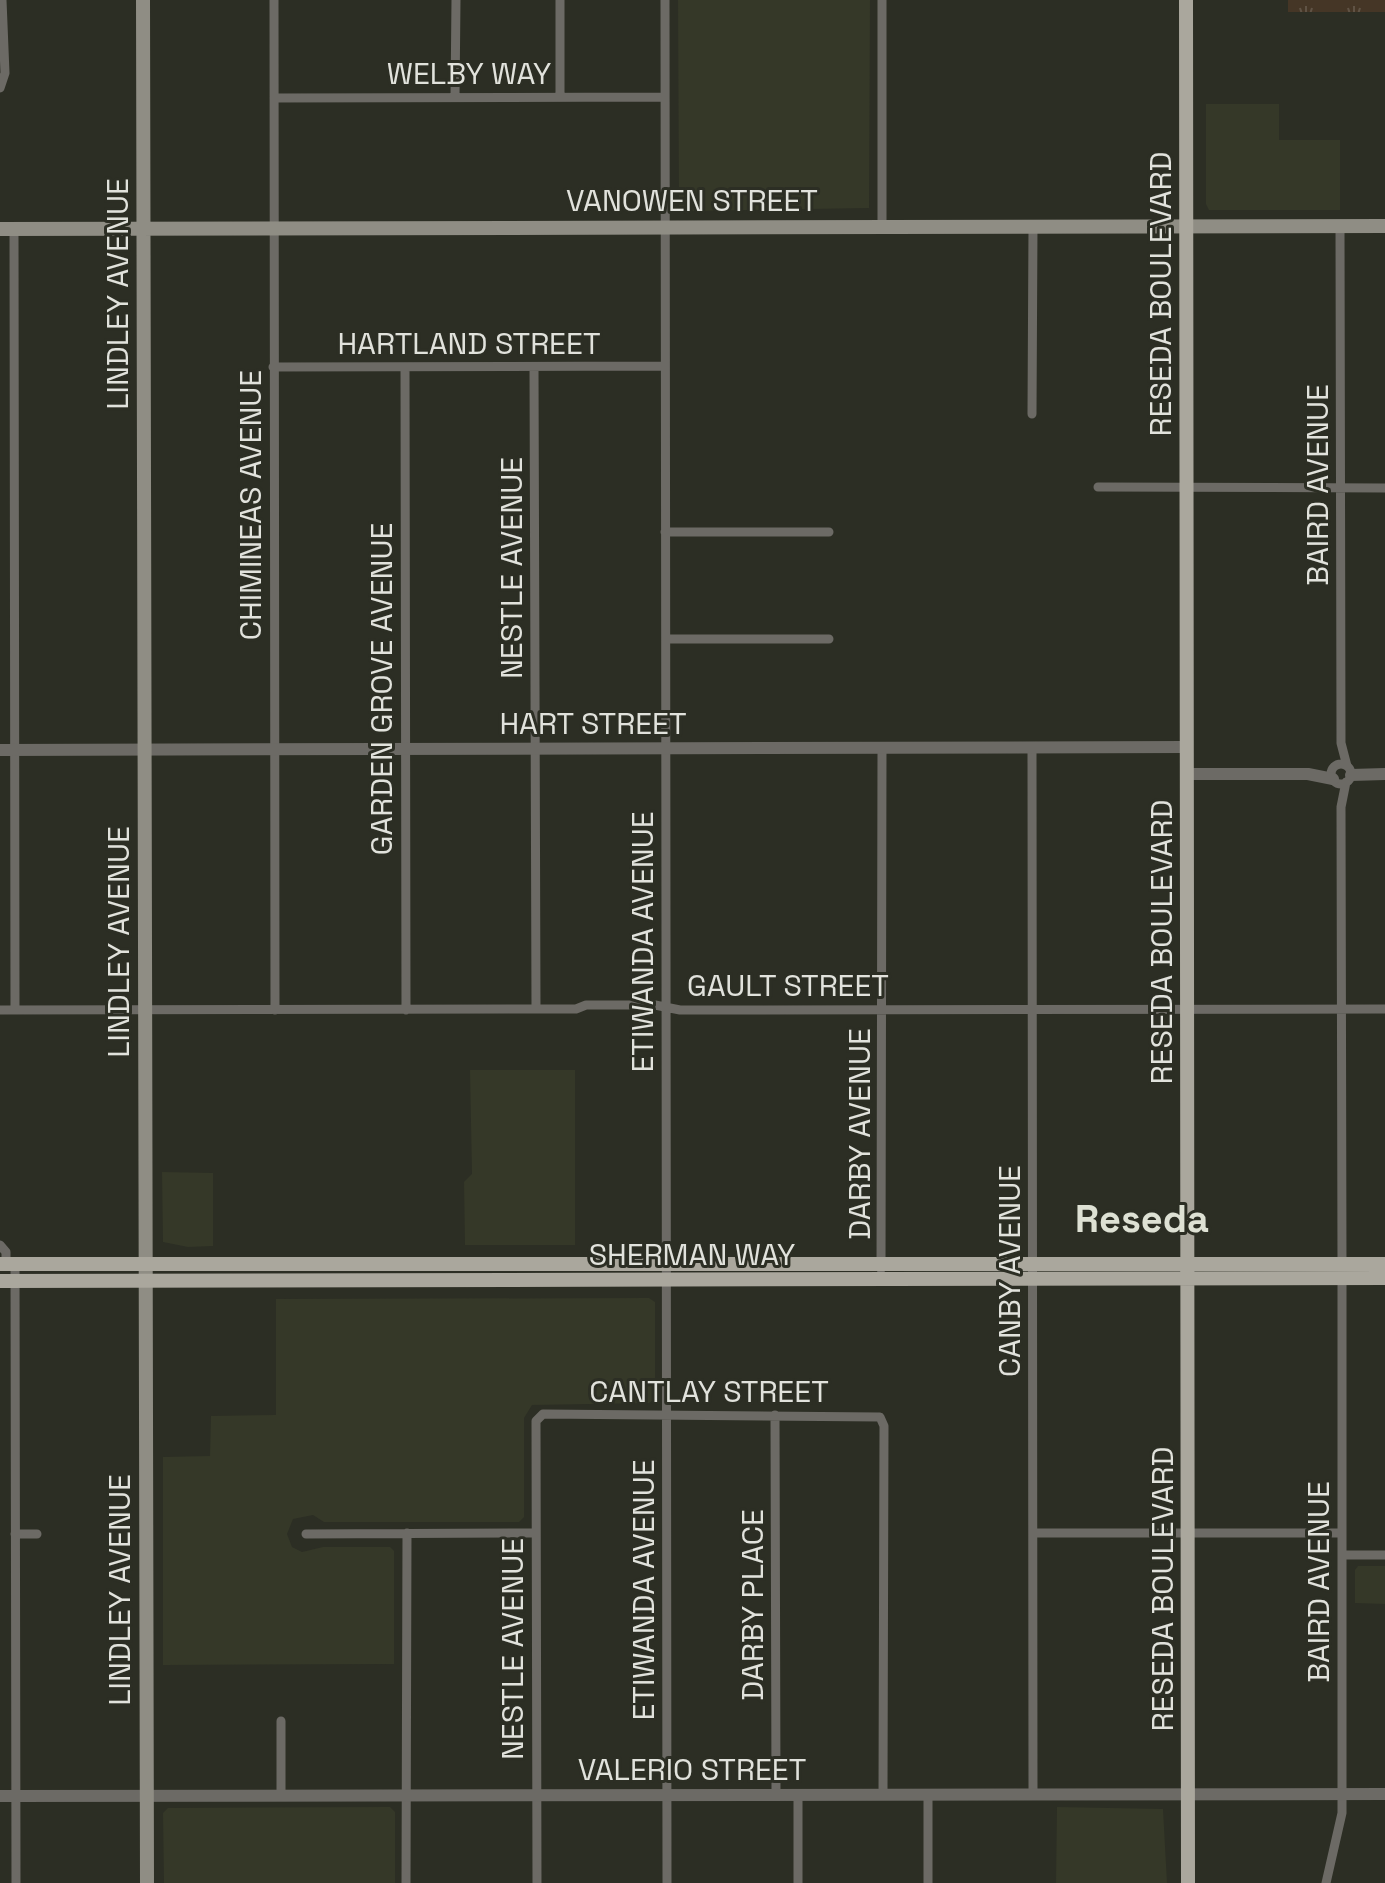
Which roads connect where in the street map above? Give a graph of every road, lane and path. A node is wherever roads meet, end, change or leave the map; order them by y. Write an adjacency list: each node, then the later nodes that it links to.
1 (2, 0): 9 (street)
2 (143, 0): 20 (main road, LINDLEY AVENUE)
3 (274, 0): 13 (street, CHIMINEAS AVENUE)
4 (456, 0): 10 (street)
5 (560, 0): 11 (street)
6 (665, 0): 12 (street, ETIWANDA AVENUE)
7 (882, 0): 14 (street)
8 (1186, 0): 16 (main road, RESEDA BOULEVARD)
9 (0, 87)
10 (455, 97): 11 (street, WELBY WAY); 13 (street, WELBY WAY)
11 (560, 97): 12 (street, WELBY WAY)
12 (665, 97): 18 (street, ETIWANDA AVENUE)
13 (274, 98): 21 (street, CHIMINEAS AVENUE)
14 (882, 226): 15 (main road, VANOWEN STREET); 18 (main road, VANOWEN STREET)
15 (1033, 226): 16 (main road, VANOWEN STREET); 29 (street)
16 (1186, 226): 19 (main road, VANOWEN STREET); 31 (main road, RESEDA BOULEVARD)
17 (1385, 226): 19 (main road, VANOWEN STREET)
18 (665, 227): 21 (main road, VANOWEN STREET); 25 (street, ETIWANDA AVENUE)
19 (1340, 227): 32 (street, BAIRD AVENUE)
20 (143, 228): 21 (main road, VANOWEN STREET); 22 (main road, VANOWEN STREET); 47 (main road, LINDLEY AVENUE)
21 (274, 228): 26 (street, CHIMINEAS AVENUE)
22 (7, 229): 24 (street)
23 (2, 356): 24 (street)
24 (14, 356): 46 (street)
25 (665, 366): 27 (street, HARTLAND STREET); 34 (street, ETIWANDA AVENUE)
26 (273, 367): 28 (street, HARTLAND STREET); 40 (street, CHIMINEAS AVENUE)
27 (534, 367): 28 (street, HARTLAND STREET); 39 (street, NESTLE AVENUE)
28 (405, 368): 41 (street, GARDEN GROVE AVENUE)
29 (1032, 414)
30 (1098, 487): 31 (street)
31 (1186, 487): 32 (street); 38 (main road, RESEDA BOULEVARD)
32 (1341, 487): 33 (street); 49 (street, BAIRD AVENUE)
33 (1385, 488)
34 (665, 532): 35 (street); 36 (street, ETIWANDA AVENUE)
35 (829, 532)
36 (666, 639): 37 (street); 42 (street, ETIWANDA AVENUE)
37 (829, 639)
38 (1186, 747): 44 (street, HART STREET); 48 (main road, RESEDA BOULEVARD)
39 (535, 748): 41 (street, HART STREET); 42 (street, HART STREET); 52 (street, NESTLE AVENUE)
40 (274, 749): 41 (street, HART STREET); 47 (street, HART STREET); 60 (street, CHIMINEAS AVENUE)
41 (405, 749): 61 (street, GARDEN GROVE AVENUE)
42 (665, 749): 43 (street, HART STREET); 51 (street, ETIWANDA AVENUE)
43 (882, 749): 44 (street, HART STREET); 62 (street, DARBY AVENUE)
44 (1032, 749): 53 (street, CANBY AVENUE)
45 (0, 750): 46 (street, HART STREET)
46 (15, 750): 47 (street, HART STREET); 58 (street)
47 (144, 750): 59 (main road, LINDLEY AVENUE)
48 (1187, 774): 49 (street); 54 (main road, RESEDA BOULEVARD)
49 (1340, 774): 50 (street); 55 (street, BAIRD AVENUE)
50 (1385, 774)
51 (666, 1008): 52 (street, GAULT STREET); 62 (street, GAULT STREET); 68 (street, ETIWANDA AVENUE)
52 (536, 1009): 61 (street, GAULT STREET)
53 (1033, 1009): 54 (street, GAULT STREET); 62 (street, GAULT STREET); 70 (street, CANBY AVENUE)
54 (1187, 1009): 55 (street, GAULT STREET); 71 (main road, RESEDA BOULEVARD)
55 (1341, 1009): 56 (street, GAULT STREET); 67 (street, BAIRD AVENUE)
56 (1385, 1009)
57 (0, 1010): 58 (street, GAULT STREET)
58 (15, 1010): 59 (street, GAULT STREET)
59 (144, 1010): 60 (street, GAULT STREET); 66 (main road, LINDLEY AVENUE)
60 (275, 1010): 61 (street, GAULT STREET)
61 (406, 1010)
62 (883, 1010): 69 (street, DARBY AVENUE)
63 (0, 1245): 64 (street)
64 (7, 1264): 66 (main road, SHERMAN WAY); 73 (street)
65 (1385, 1264): 67 (main road, SHERMAN WAY)
66 (145, 1265): 68 (main road, SHERMAN WAY); 74 (main road, LINDLEY AVENUE)
67 (1342, 1271): 71 (main road, SHERMAN WAY); 72 (main road, SHERMAN WAY); 82 (street, BAIRD AVENUE)
68 (666, 1272): 69 (main road, SHERMAN WAY); 74 (main road, SHERMAN WAY); 77 (street, ETIWANDA AVENUE)
69 (880, 1272): 70 (main road, SHERMAN WAY)
70 (1034, 1272): 71 (main road, SHERMAN WAY); 80 (street, CANBY AVENUE)
71 (1188, 1272): 81 (main road, RESEDA BOULEVARD)
72 (1385, 1278)
73 (7, 1281): 74 (main road, SHERMAN WAY); 83 (street)
74 (144, 1281): 97 (main road, LINDLEY AVENUE)
75 (775, 1415): 77 (street, CANTLAY STREET); 90 (street, DARBY PLACE); 92 (street, CANTLAY STREET)
76 (538, 1416): 77 (street, CANTLAY STREET); 79 (street, NESTLE AVENUE)
77 (667, 1416): 101 (street, ETIWANDA AVENUE)
78 (407, 1533): 79 (street); 85 (street); 99 (street)
79 (536, 1533): 100 (street, NESTLE AVENUE)
80 (1033, 1533): 81 (street); 89 (street, CANBY AVENUE)
81 (1188, 1533): 82 (street); 94 (main road, RESEDA BOULEVARD)
82 (1341, 1533): 86 (street, BAIRD AVENUE)
83 (15, 1534): 84 (street); 103 (street)
84 (37, 1534)
85 (306, 1534)
86 (1342, 1555): 87 (street); 95 (street, BAIRD AVENUE)
87 (1385, 1555)
88 (281, 1721): 98 (street)
89 (1033, 1793): 93 (street, VALERIO STREET); 94 (street, VALERIO STREET)
90 (776, 1794): 91 (street, VALERIO STREET); 101 (street, VALERIO STREET)
91 (798, 1794): 92 (street, VALERIO STREET); 109 (street)
92 (883, 1794): 93 (street, VALERIO STREET)
93 (928, 1794): 110 (street)
94 (1188, 1794): 95 (street, VALERIO STREET); 111 (main road, RESEDA BOULEVARD)
95 (1342, 1794): 96 (street, VALERIO STREET); 112 (street, BAIRD AVENUE)
96 (1385, 1794)
97 (146, 1795): 98 (street, VALERIO STREET); 103 (street, VALERIO STREET); 105 (main road, LINDLEY AVENUE)
98 (281, 1795): 99 (street, VALERIO STREET)
99 (406, 1795): 100 (street, VALERIO STREET); 106 (street)
100 (537, 1795): 101 (street, VALERIO STREET); 107 (street, NESTLE AVENUE)
101 (667, 1795): 108 (street, ETIWANDA AVENUE)
102 (0, 1796): 103 (street, VALERIO STREET)
103 (16, 1796): 104 (street)
104 (16, 1883)
105 (147, 1883)
106 (406, 1883)
107 (537, 1883)
108 (667, 1883)
109 (798, 1883)
110 (928, 1883)
111 (1188, 1883)
112 (1326, 1883)

